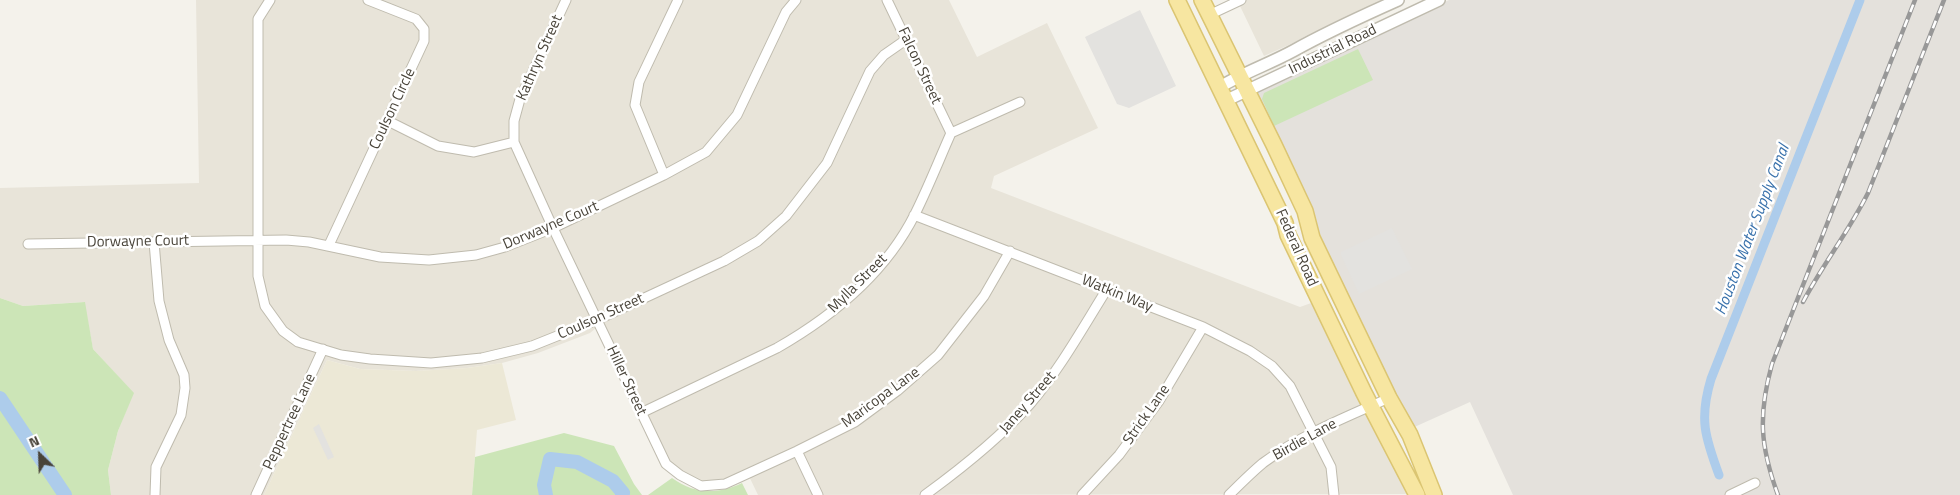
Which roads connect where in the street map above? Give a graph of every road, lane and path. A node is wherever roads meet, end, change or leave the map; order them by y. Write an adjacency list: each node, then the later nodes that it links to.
1 (270, 0): 26 (street)
2 (368, 0): 20 (street, Coulson Circle)
3 (566, 0): 22 (street, Kathryn Street)
4 (678, 0): 23 (street)
5 (796, 0): 23 (street, Dorwayne Court)
6 (887, 0): 15 (street, Falcon Street)
7 (1177, 0): 18 (main road, Federal Road)
8 (1202, 0): 13 (main road, Federal Road)
9 (1241, 0): 13 (street)
10 (1398, 0): 12 (street, Industrial Road)
11 (1439, 0): 14 (street, Industrial Road)
12 (1370, 12): 14 (street); 16 (street, Industrial Road)
13 (1209, 15): 16 (main road, Federal Road)
14 (1377, 29): 17 (street, Industrial Road)
15 (907, 38): 21 (street, Falcon Street); 34 (street, Coulson Street)
16 (1239, 76): 17 (main road, Federal Road); 18 (street, Industrial Road)
17 (1247, 91): 18 (street, Industrial Road); 30 (main road, Federal Road)
18 (1223, 94): 32 (main road, Federal Road)
19 (1020, 102): 21 (street)
20 (388, 121): 22 (street); 29 (street, Coulson Circle)
21 (951, 133): 24 (street, Mylla Street)
22 (514, 142): 25 (street, Kathryn Street)
23 (664, 175): 25 (street, Dorwayne Court)
24 (914, 215): 31 (street, Watkin Way); 39 (street, Mylla Street)
25 (553, 228): 29 (street, Dorwayne Court); 34 (street, Hiller Street)
26 (258, 240): 27 (street, Dorwayne Court); 29 (street, Dorwayne Court); 36 (street, Coulson Street)
27 (154, 242): 28 (street, Dorwayne Court); 44 (street)
28 (28, 244)
29 (329, 245)
30 (1317, 249): 32 (main road); 37 (main road, Federal Road)
31 (1010, 251): 33 (street, Watkin Way); 41 (street, Maricopa Lane)
32 (1299, 257): 38 (main road, Federal Road)
33 (1106, 289): 35 (street, Watkin Way); 47 (street, Janey Street)
34 (597, 320): 36 (street, Coulson Street); 39 (street, Hiller Street)
35 (1203, 327): 40 (street, Watkin Way); 48 (street, Strick Lane)
36 (323, 349): 45 (street, Peppertree Lane)
37 (1389, 398): 38 (street, Birdie Lane); 52 (main road, Federal Road)
38 (1371, 406): 40 (street, Birdie Lane); 51 (main road, Federal Road)
39 (641, 413): 43 (street, Hiller Street)
40 (1314, 432): 49 (street, Birdie Lane); 50 (street, Watkin Way)
41 (797, 451): 43 (street, Maricopa Lane); 46 (street)
42 (1755, 483): 53 (street)
43 (706, 486)
44 (155, 495)
45 (256, 495)
46 (818, 495)
47 (925, 495)
48 (1082, 495)
49 (1229, 495)
50 (1334, 495)
51 (1417, 495)
52 (1434, 495)
53 (1730, 495)

